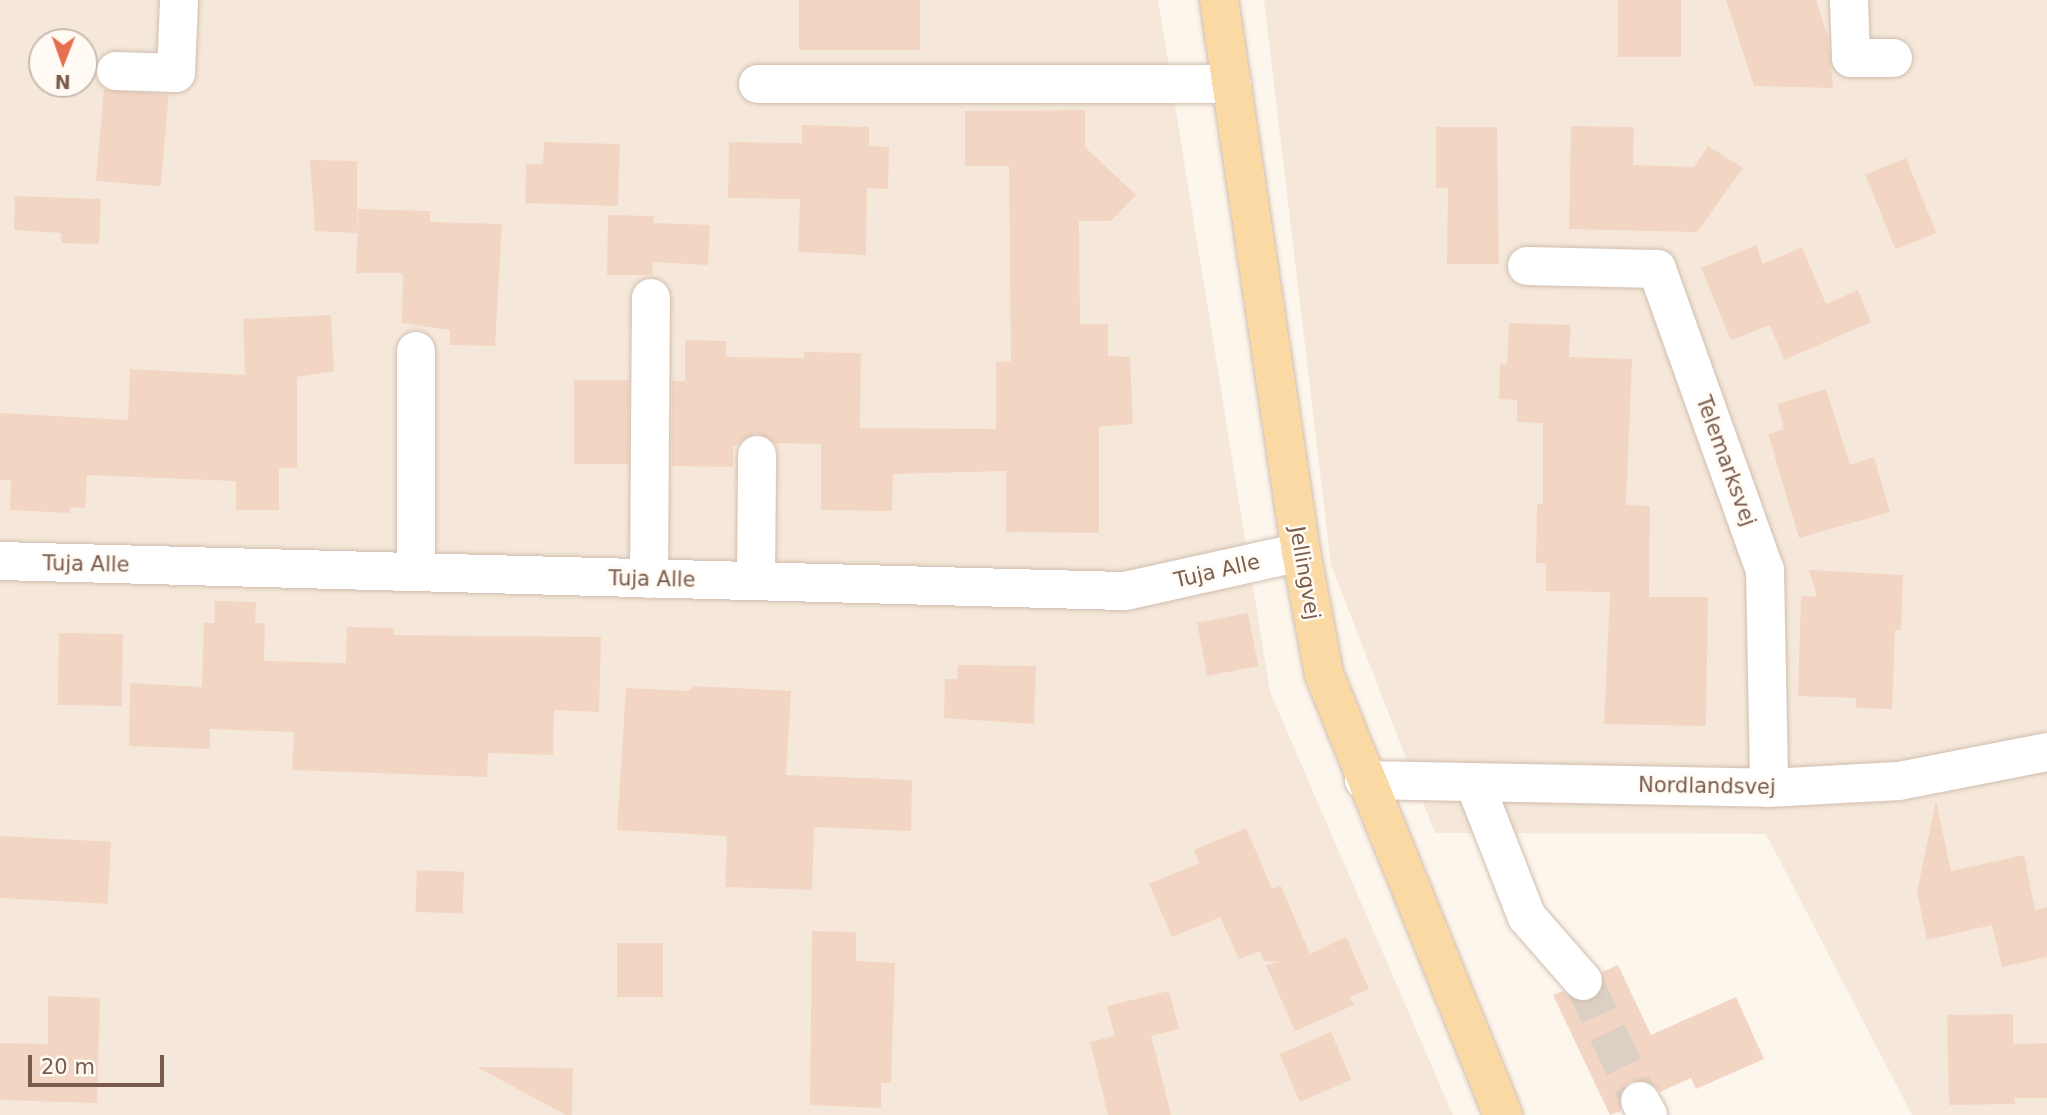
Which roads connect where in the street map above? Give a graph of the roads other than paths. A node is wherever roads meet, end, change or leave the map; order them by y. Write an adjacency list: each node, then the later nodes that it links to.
1 (179, 0): 5 (street)
2 (1219, 0): 7 (main road, Jellingvej)
3 (1849, 0): 4 (street)
4 (1894, 58)
5 (116, 71)
6 (758, 84): 7 (street)
7 (1232, 84): 12 (main road, Jellingvej)
8 (1527, 266): 20 (street, Telemarksvej)
9 (650, 298): 15 (street)
10 (416, 351): 14 (street)
11 (757, 455): 16 (street)
12 (1300, 552): 16 (street, Tuja Alle); 18 (main road, Jellingvej)
13 (0, 561): 14 (street, Tuja Alle)
14 (416, 572): 15 (street, Tuja Alle)
15 (649, 579): 16 (street, Tuja Alle)
16 (756, 581)
17 (2047, 752): 20 (street, Nordlandsvej)
18 (1364, 780): 19 (street, Nordlandsvej); 22 (main road, Jellingvej)
19 (1474, 782): 20 (street, Nordlandsvej); 21 (street)
20 (1769, 788)
21 (1583, 981)
22 (1503, 1115)

